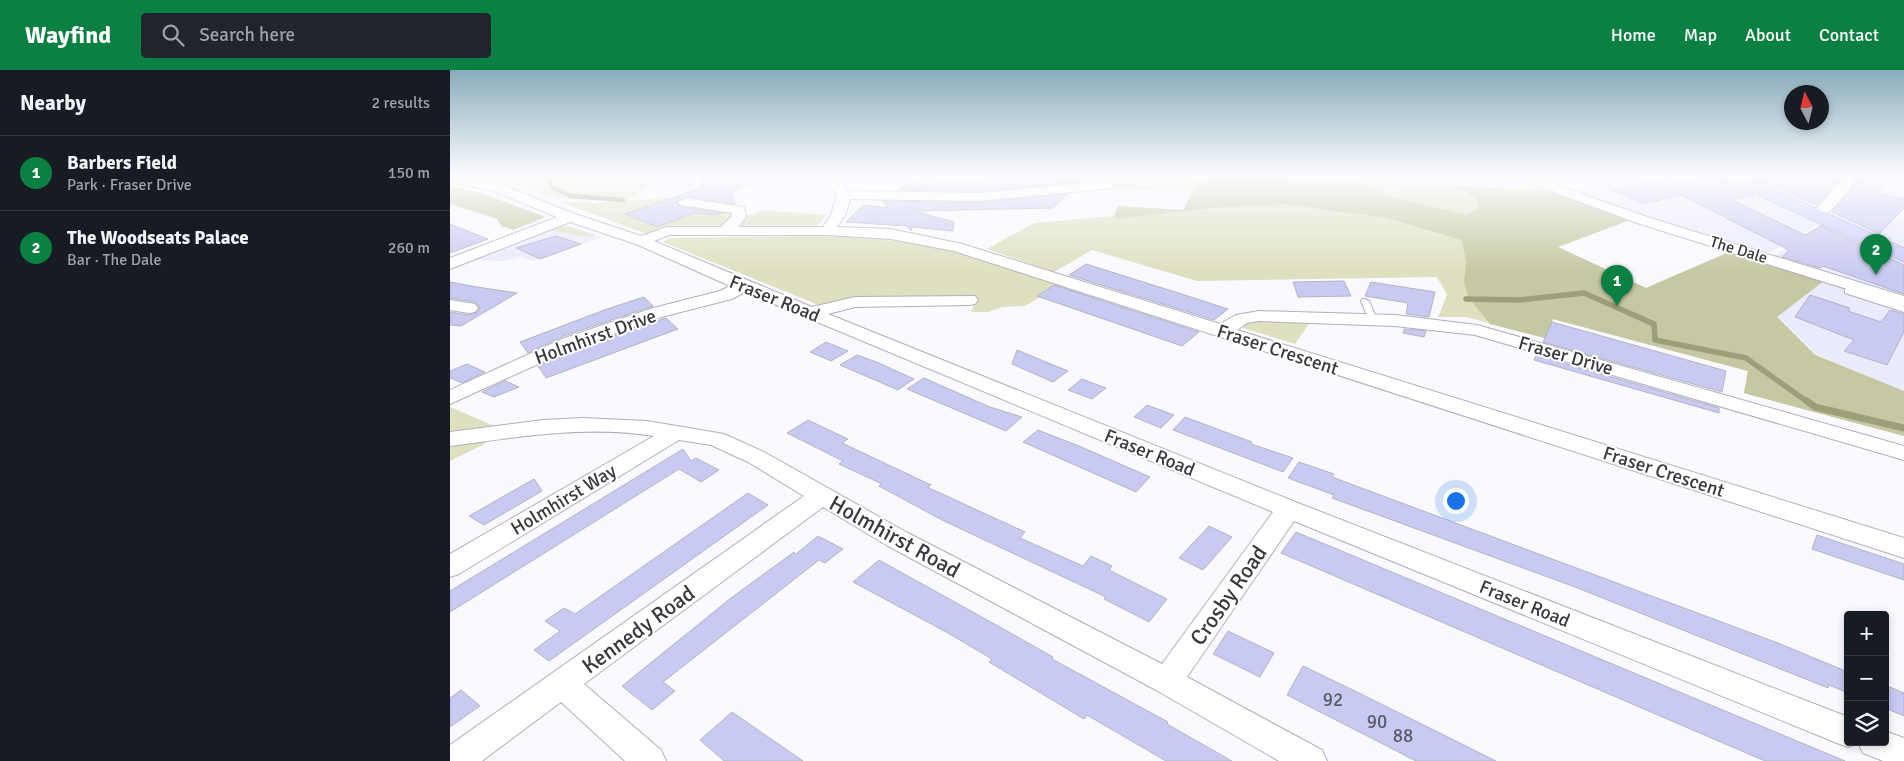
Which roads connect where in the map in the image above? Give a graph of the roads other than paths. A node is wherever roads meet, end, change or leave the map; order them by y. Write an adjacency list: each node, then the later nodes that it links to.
1 (549, 208): 8 (street, Fraser Road)
2 (727, 208): 9 (street)
3 (840, 208): 10 (street)
4 (1609, 208): 18 (street, The Dale)
5 (1799, 208): 7 (highway)
6 (1825, 208): 7 (street)
7 (1814, 215): 12 (highway)
8 (570, 217): 11 (street, Fraser Road); 13 (street)
9 (726, 230): 10 (street, Fraser Crescent); 11 (street, Fraser Crescent)
10 (827, 231): 24 (street, Fraser Crescent)
11 (641, 241): 14 (street, Fraser Road)
12 (1904, 256)
13 (451, 263)
14 (744, 286): 22 (street, Fraser Road); 25 (street, Holmhirst Drive)
15 (1848, 291): 21 (lane)
16 (969, 300): 22 (street)
17 (1365, 301): 23 (lane)
18 (1904, 302)
19 (450, 305): 20 (street)
20 (470, 308)
21 (1904, 310)
22 (811, 313): 30 (street, Fraser Road)
23 (1373, 320): 24 (street, Fraser Drive); 28 (street, Fraser Drive)
24 (1221, 331): 31 (street, Fraser Crescent)
25 (450, 398)
26 (677, 432): 27 (street, Holmhirst Road); 29 (street, Holmhirst Road); 32 (street, Holmhirst Way)
27 (450, 438)
28 (1904, 453)
29 (822, 496): 33 (street, Holmhirst Road); 34 (street, Kennedy Road)
30 (1289, 509): 33 (street, Crosby Road); 35 (street, Fraser Road)
31 (1904, 548)
32 (450, 567)
33 (1167, 682): 40 (street, Holmhirst Road)
34 (562, 684): 38 (street, Kennedy Road); 39 (street)
35 (1844, 730)
36 (1884, 746): 37 (street)
37 (1904, 754)
38 (455, 761)
39 (650, 761)
40 (1310, 761)

